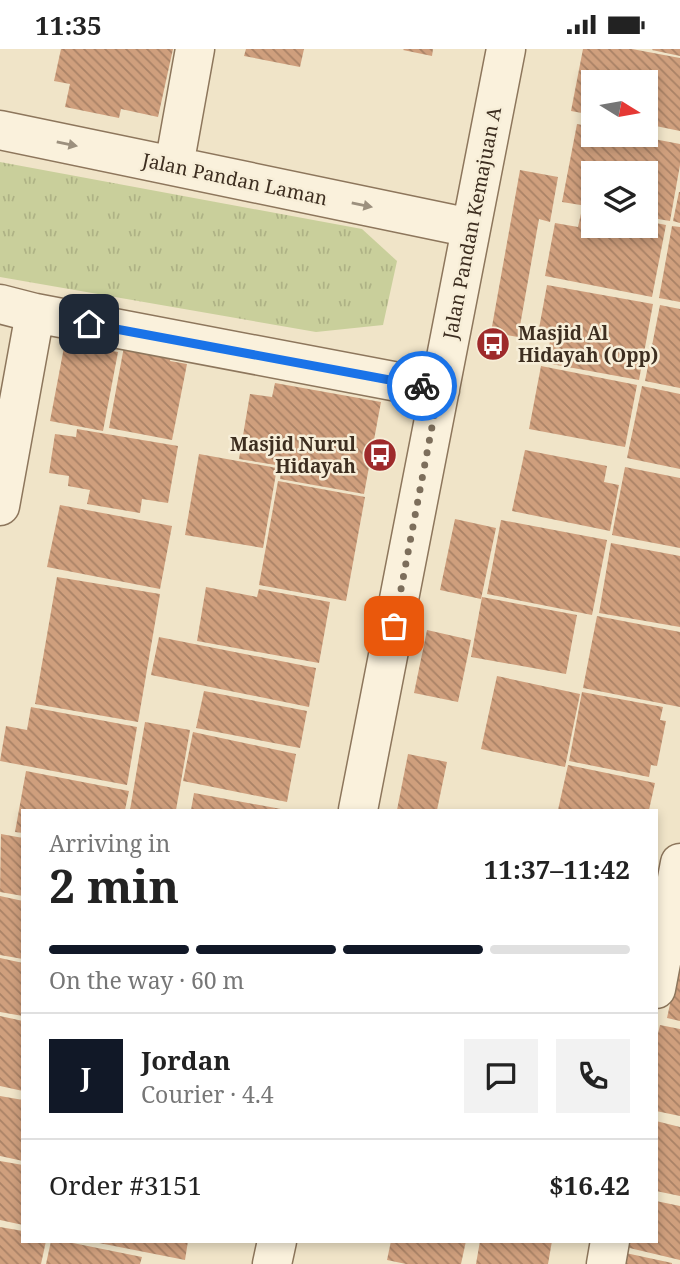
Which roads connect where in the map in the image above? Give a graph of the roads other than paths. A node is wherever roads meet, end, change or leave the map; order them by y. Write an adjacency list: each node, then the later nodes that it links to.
1 (195, 49): 4 (street)
2 (506, 49): 5 (street, Jalan Pandan Kemajuan A)
3 (0, 130): 4 (street, Jalan Pandan Laman, one-way to 4)
4 (174, 166): 5 (street, Jalan Pandan Laman, one-way to 5)
5 (471, 228): 7 (street, Jalan Pandan Kemajuan A)
6 (18, 308): 7 (street); 8 (street)
7 (439, 390): 9 (street, Jalan Pandan Kemajuan A)
8 (0, 506)
9 (358, 809)
10 (680, 863): 11 (street)
11 (669, 911): 12 (street)
12 (658, 977)
13 (277, 1243): 15 (street)
14 (610, 1243): 16 (street)
15 (272, 1264)
16 (606, 1264)

